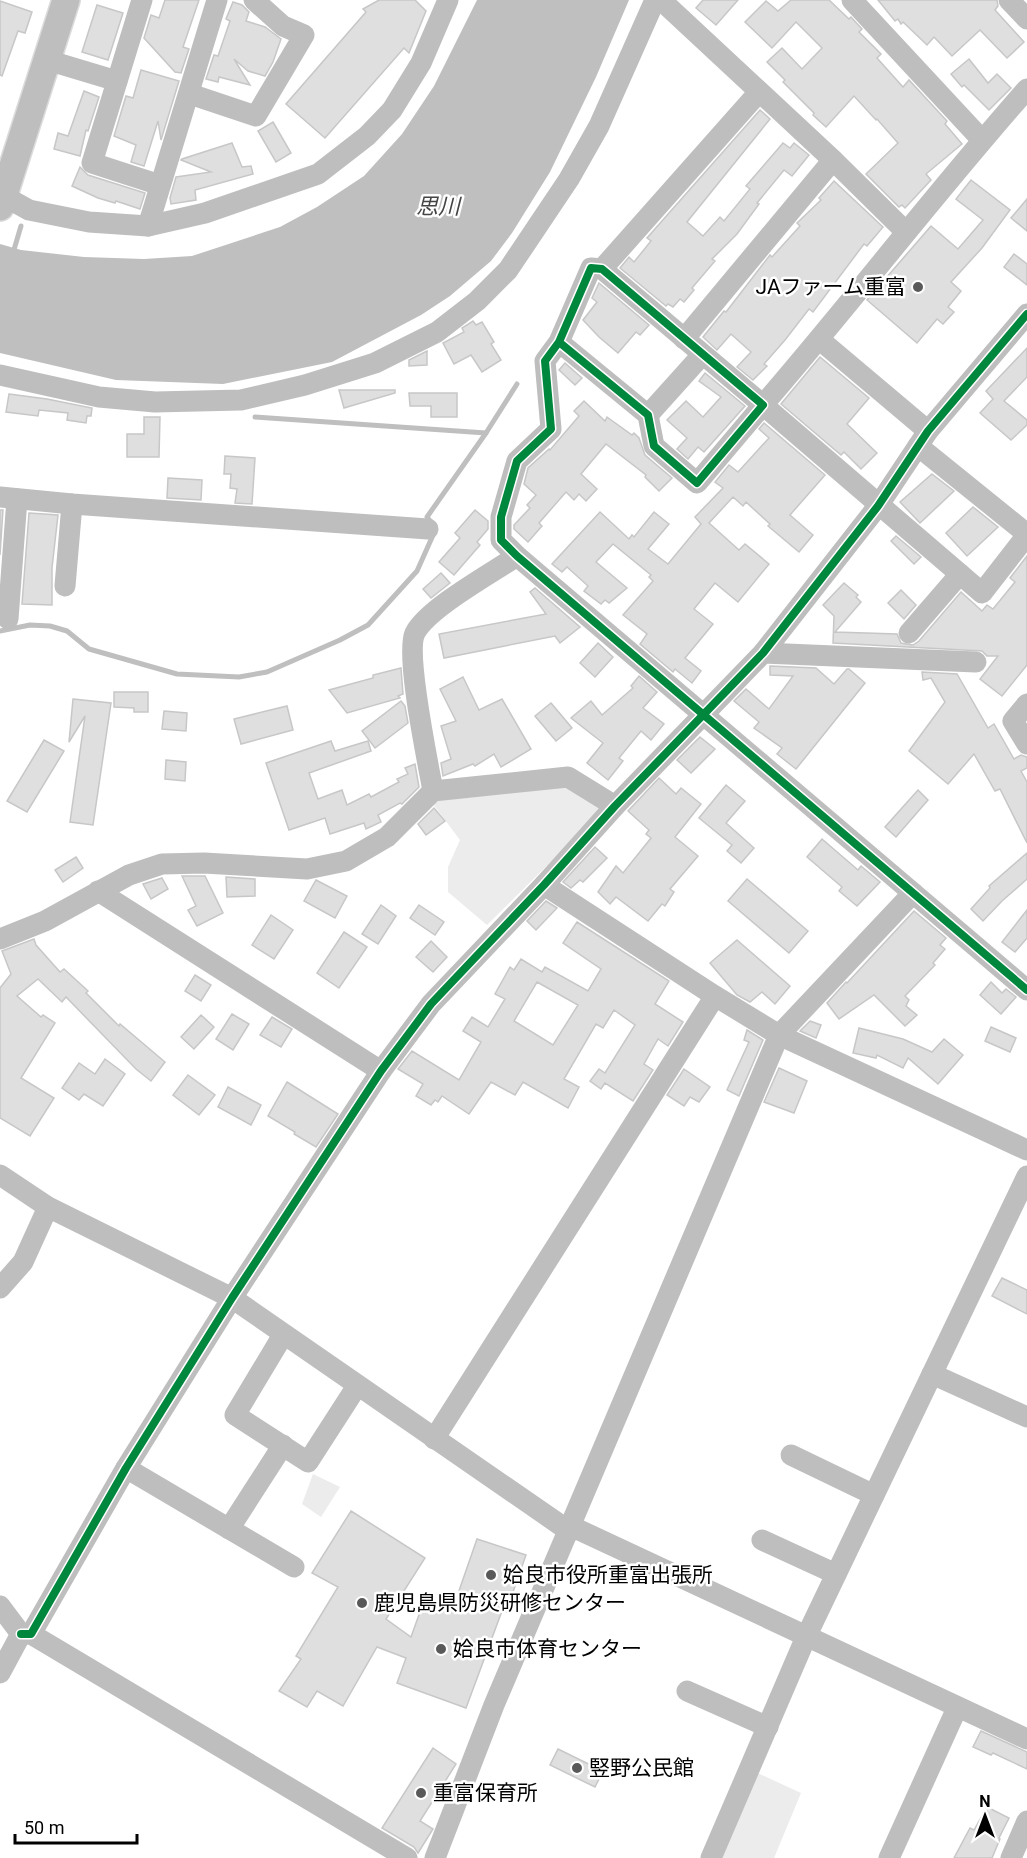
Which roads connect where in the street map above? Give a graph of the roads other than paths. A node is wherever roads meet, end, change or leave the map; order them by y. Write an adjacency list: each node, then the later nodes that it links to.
1 (66, 0): 11 (main road)
2 (142, 0): 12 (street)
3 (217, 0): 15 (street)
4 (254, 0): 15 (street)
5 (448, 0): 20 (street)
6 (655, 0): 28 (street)
7 (661, 0): 14 (street)
8 (852, 0): 16 (street)
9 (1009, 0): 10 (street)
10 (1027, 19)
11 (47, 60): 12 (street); 19 (main road)
12 (117, 81): 18 (street)
13 (1027, 89): 16 (street)
14 (759, 92): 17 (street); 22 (street)
15 (190, 94): 18 (street)
16 (982, 140): 21 (street)
17 (833, 160): 21 (street); 24 (street)
18 (160, 185): 20 (street)
19 (1, 199): 20 (street)
20 (148, 226)
21 (906, 231): 25 (street)
22 (602, 269): 24 (street); 26 (street)
23 (1027, 314): 31 (street)
24 (684, 339): 27 (street)
25 (820, 340): 29 (street); 31 (street)
26 (559, 342): 30 (street); 37 (street)
27 (702, 355): 29 (street); 30 (street)
28 (0, 375)
29 (763, 405): 30 (street); 34 (street)
30 (648, 415)
31 (923, 438): 34 (street); 36 (street)
32 (8, 498): 33 (street); 40 (street)
33 (72, 504): 35 (street); 39 (street)
34 (879, 506): 38 (street); 42 (street)
35 (428, 529)
36 (1027, 535): 38 (street)
37 (517, 556): 45 (street); 47 (street)
38 (960, 574): 41 (street)
39 (65, 586)
40 (8, 620)
41 (909, 633)
42 (763, 653): 43 (street); 45 (street)
43 (976, 662)
44 (1027, 704): 46 (street)
45 (703, 715): 48 (street); 51 (street)
46 (1027, 744)
47 (433, 791): 48 (street); 50 (street)
48 (615, 807): 49 (street)
49 (544, 885): 54 (street); 56 (street)
50 (98, 891): 52 (street); 56 (street)
51 (913, 893): 53 (street); 55 (street)
52 (0, 939)
53 (1027, 990)
54 (715, 996): 55 (street); 67 (street)
55 (779, 1035): 57 (street); 73 (street)
56 (381, 1071): 62 (street)
57 (1027, 1150)
58 (0, 1175): 60 (street)
59 (1027, 1176): 64 (street)
60 (48, 1207): 61 (street); 62 (street)
61 (0, 1288)
62 (232, 1298): 63 (street); 70 (street)
63 (283, 1335): 65 (street); 68 (street)
64 (932, 1374): 66 (street); 71 (street)
65 (357, 1386): 67 (street); 68 (street)
66 (1027, 1417)
67 (434, 1439): 73 (street)
68 (283, 1445): 72 (street)
69 (791, 1455): 71 (street)
70 (126, 1468): 72 (street); 78 (street)
71 (874, 1495): 76 (street)
72 (229, 1529): 75 (street)
73 (569, 1531): 79 (street); 87 (street)
74 (762, 1540): 76 (street)
75 (294, 1567)
76 (836, 1574): 79 (street)
77 (0, 1606): 78 (street)
78 (26, 1634): 80 (street); 86 (street)
79 (806, 1636): 82 (street); 83 (street)
80 (0, 1673)
81 (687, 1691): 83 (street)
82 (957, 1708): 84 (street); 89 (street)
83 (768, 1727): 88 (street)
84 (1027, 1739)
85 (1027, 1821): 90 (street)
86 (407, 1858)
87 (435, 1858)
88 (711, 1858)
89 (889, 1858)
90 (1011, 1858)

